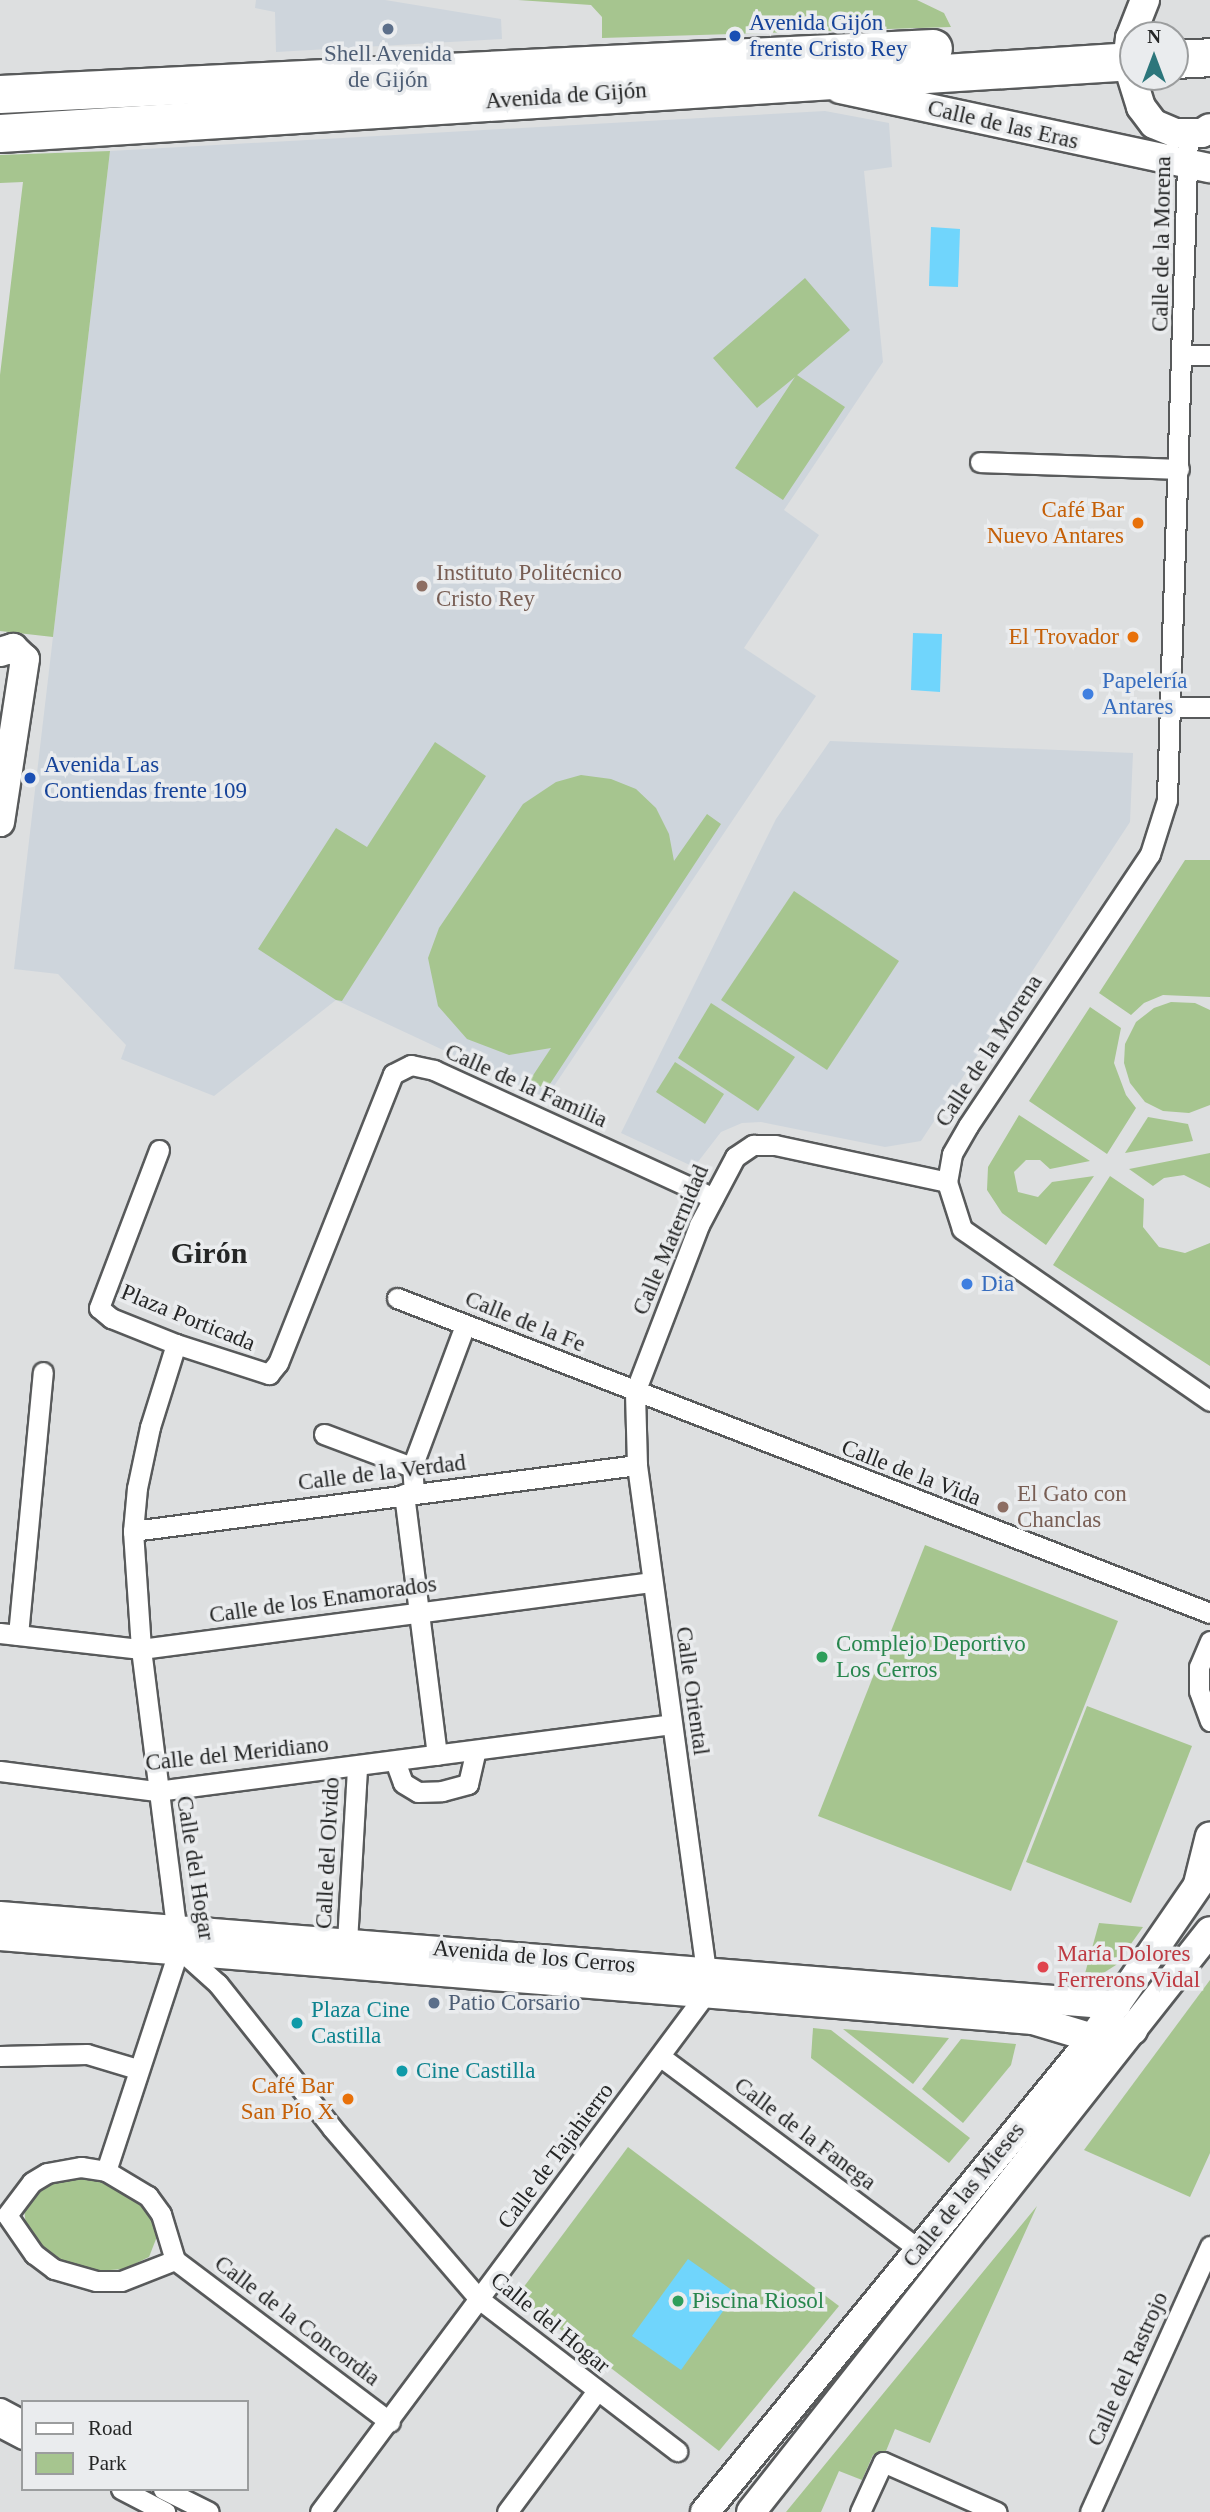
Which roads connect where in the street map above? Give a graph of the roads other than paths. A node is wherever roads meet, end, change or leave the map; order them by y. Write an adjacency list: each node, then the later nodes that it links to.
1 (1145, 0): 2 (main road)
2 (1139, 21)
3 (1210, 34): 4 (highway)
4 (1189, 35)
5 (1119, 49): 10 (highway, Avenida de Gijón)
6 (1119, 50): 9 (highway, Avenida de Gijón)
7 (1210, 57): 8 (highway)
8 (1189, 58)
9 (796, 82): 15 (highway, Avenida de Gijón); 16 (main road, Calle de las Eras)
10 (176, 85): 12 (highway, Avenida de Gijón); 13 (highway)
11 (1138, 91): 14 (main road)
12 (0, 94)
13 (0, 107)
14 (1191, 132): 16 (main road); 17 (street, Calle de la Morena)
15 (0, 133)
16 (1144, 155): 17 (main road, Calle de las Eras)
17 (1200, 166): 18 (street, Calle de la Morena)
18 (1184, 355): 19 (street, Calle de la Morena); 21 (street, Calle de la Morena)
19 (1210, 355)
20 (980, 462): 21 (street)
21 (1180, 469): 23 (street, Calle de la Morena)
22 (0, 652): 25 (main road)
23 (1170, 707): 24 (street); 28 (street, Calle de la Morena)
24 (1210, 708)
25 (3, 770): 26 (main road)
26 (0, 822)
27 (159, 1150): 33 (street, Plaza Porticada)
28 (947, 1182): 29 (street, Calle Maternidad); 36 (street)
29 (713, 1198): 30 (street, Calle de la Familia); 35 (street, Calle Maternidad)
30 (315, 1266): 33 (street, Plaza Porticada)
31 (397, 1298): 32 (street, Calle de la Fe)
32 (465, 1325): 35 (street, Calle de la Fe); 39 (street)
33 (176, 1344): 41 (street, Calle del Hogar)
34 (43, 1372): 45 (street)
35 (635, 1392): 38 (street, Calle Oriental); 44 (street, Calle de la Vida)
36 (1210, 1401)
37 (324, 1434): 39 (street)
38 (637, 1465): 40 (street, Calle de la Verdad); 42 (street, Calle Oriental)
39 (412, 1466): 40 (street)
40 (409, 1494): 41 (street, Calle de la Verdad); 43 (street)
41 (133, 1531): 47 (street, Calle del Hogar)
42 (652, 1582): 43 (street, Calle de los Enamorados); 49 (street, Calle Oriental)
43 (418, 1612): 47 (street, Calle de los Enamorados); 51 (street)
44 (1210, 1613)
45 (9, 1634): 47 (street, Calle de los Enamorados)
46 (1210, 1641): 48 (street)
47 (141, 1649): 55 (street, Calle del Hogar)
48 (1210, 1721)
49 (672, 1724): 50 (street, Calle del Meridiano); 64 (street, Calle Oriental)
50 (476, 1750): 51 (street, Calle del Meridiano); 52 (street)
51 (437, 1755): 52 (street, Calle del Meridiano)
52 (396, 1761): 53 (street, Calle del Meridiano)
53 (357, 1766): 55 (street, Calle del Meridiano); 61 (street, Calle del Olvido)
54 (0, 1771): 55 (street, Calle del Meridiano)
55 (157, 1791): 63 (street, Calle del Hogar)
56 (1210, 1836): 57 (main road)
57 (1203, 1878): 67 (main road, Calle de las Mieses)
58 (0, 1916): 63 (main road, Avenida de los Cerros)
59 (1210, 1931): 69 (main road, Calle de las Mieses)
60 (0, 1936): 63 (main road, Avenida de los Cerros)
61 (347, 1942): 63 (main road, Avenida de los Cerros); 64 (main road, Avenida de los Cerros)
62 (231, 1955): 63 (main road, Avenida de los Cerros); 64 (main road, Avenida de los Cerros); 65 (street)
63 (173, 1959): 65 (street, Calle del Hogar); 73 (street)
64 (705, 1983): 66 (main road, Avenida de los Cerros); 68 (main road, Avenida de los Cerros); 72 (street, Calle de Tajahierro)
65 (218, 1984): 81 (street, Calle del Hogar)
66 (1068, 2001): 67 (main road, Avenida de los Cerros); 70 (main road)
67 (1116, 2005): 70 (main road, Calle de las Mieses)
68 (1042, 2022): 70 (main road, Avenida de los Cerros); 74 (main road)
69 (1133, 2030): 70 (main road); 80 (main road, Calle de las Mieses)
70 (1093, 2038): 74 (main road, Calle de las Mieses); 80 (main road)
71 (0, 2056): 73 (street)
72 (661, 2057): 78 (street, Calle de la Fanega); 81 (street, Calle de Tajahierro)
73 (137, 2069): 75 (street)
74 (1060, 2077): 78 (main road, Calle de las Mieses)
75 (106, 2171): 76 (street); 79 (street)
76 (3, 2214): 79 (street)
77 (1210, 2247): 100 (street, Calle del Rastrojo)
78 (919, 2249): 82 (main road, Calle de las Mieses)
79 (175, 2260): 86 (street, Calle de la Concordia)
80 (947, 2266): 97 (main road, Calle de las Mieses)
81 (479, 2299): 83 (street, Calle del Hogar); 86 (street, Calle de Tajahierro)
82 (813, 2380): 95 (main road, Calle de las Mieses); 96 (main road)
83 (596, 2392): 89 (street, Calle del Hogar); 94 (street)
84 (0, 2408): 85 (street)
85 (21, 2419)
86 (390, 2422): 93 (street, Calle de Tajahierro)
87 (0, 2427): 88 (street)
88 (21, 2438)
89 (677, 2451)
90 (127, 2491): 91 (street)
91 (157, 2501): 92 (street)
92 (209, 2512)
93 (320, 2512)
94 (507, 2512)
95 (705, 2512)
96 (723, 2512)
97 (751, 2512)
98 (860, 2512): 99 (street)
99 (997, 2512)
100 (1090, 2512)

